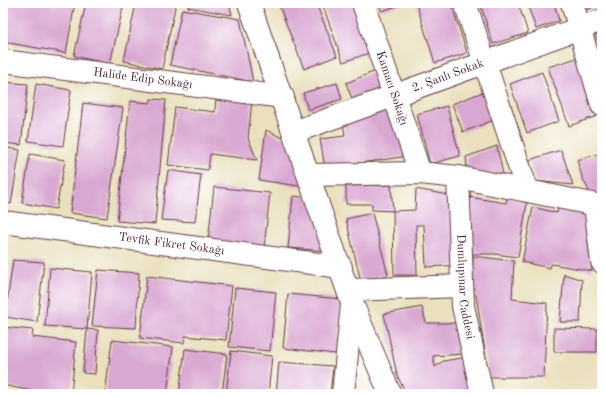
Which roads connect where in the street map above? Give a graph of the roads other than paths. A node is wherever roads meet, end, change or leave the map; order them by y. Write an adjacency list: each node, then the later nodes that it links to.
1 (249, 3): 10 (street)
2 (363, 3): 9 (street, Kamacı Sokağı)
3 (465, 3): 8 (street)
4 (572, 3): 6 (street)
5 (602, 20): 6 (street, 2. Şanlı Sokak)
6 (580, 29): 8 (street, 2. Şanlı Sokak); 11 (street)
7 (3, 61): 10 (street, Halide Edip Sokağı)
8 (485, 63): 9 (street, 2. Şanlı Sokak); 16 (street)
9 (393, 96): 12 (street, 2. Şanlı Sokak); 13 (street, Kamacı Sokağı)
10 (283, 97): 12 (street)
11 (602, 105)
12 (294, 132): 14 (street)
13 (420, 173): 14 (street); 15 (street)
14 (309, 175): 20 (street)
15 (458, 177): 16 (street); 21 (street, Dumlupınar Caddesi)
16 (527, 190): 17 (street)
17 (598, 205): 19 (street)
18 (3, 222): 20 (street, Tevfik Fikret Sokağı)
19 (602, 262)
20 (341, 267): 22 (street)
21 (462, 286): 22 (street); 25 (street, Dumlupınar Caddesi)
22 (350, 297): 23 (street); 24 (street)
23 (343, 394)
24 (390, 394)
25 (482, 394)

